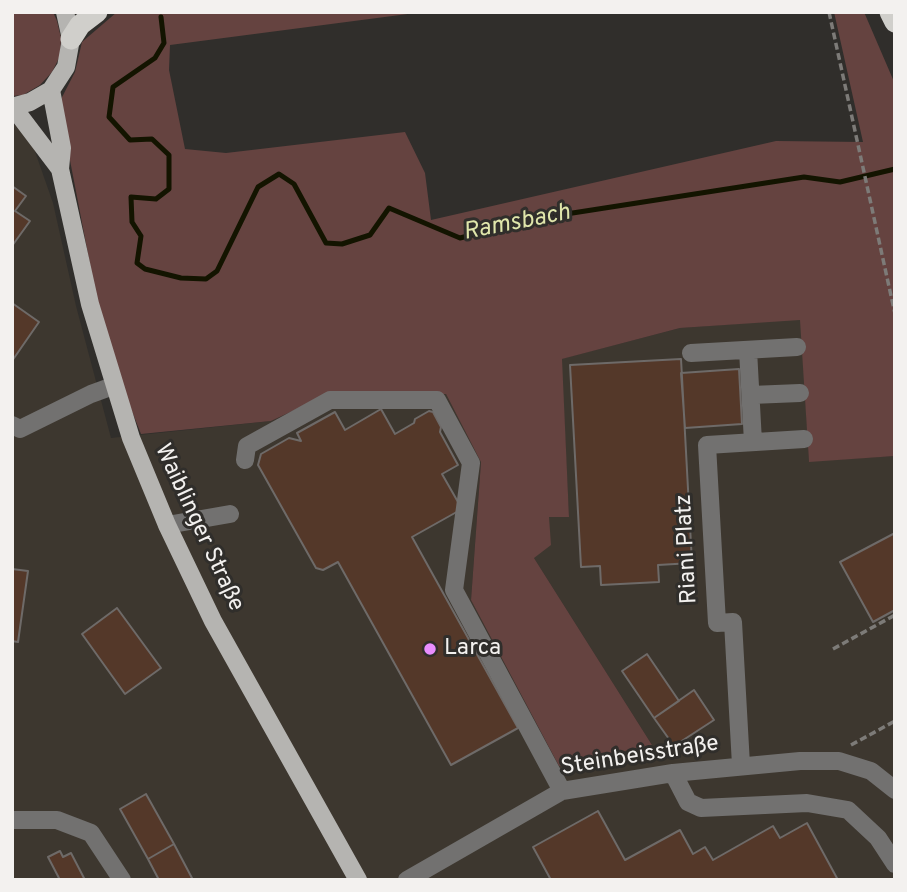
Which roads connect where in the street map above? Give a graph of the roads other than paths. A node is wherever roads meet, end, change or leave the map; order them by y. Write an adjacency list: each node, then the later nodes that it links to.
1 (65, 12): 5 (main road)
2 (97, 12): 5 (highway)
3 (890, 12): 4 (highway)
4 (895, 22)
5 (71, 39): 6 (main road)
6 (51, 90): 7 (main road); 8 (main road, Waiblinger Straße)
7 (13, 107): 8 (main road, Waiblinger Straße)
8 (60, 169): 12 (main road, Waiblinger Straße)
9 (797, 347): 10 (street)
10 (748, 350): 11 (street); 14 (street)
11 (691, 353)
12 (113, 386): 15 (street); 20 (main road, Waiblinger Straße)
13 (800, 393): 14 (street)
14 (751, 395): 17 (street)
15 (12, 425)
16 (804, 439): 17 (street)
17 (753, 442): 21 (street, Riani Platz)
18 (245, 460): 24 (street)
19 (230, 514): 20 (street)
20 (167, 525): 28 (main road, Waiblinger Straße)
21 (741, 765): 22 (street, Steinbeisstraße); 23 (street, Steinbeisstraße)
22 (673, 773): 24 (street, Steinbeisstraße); 26 (street)
23 (895, 790)
24 (562, 792): 29 (street, Steinbeisstraße)
25 (12, 820): 27 (street)
26 (895, 864)
27 (122, 880)
28 (358, 880)
29 (407, 880)

